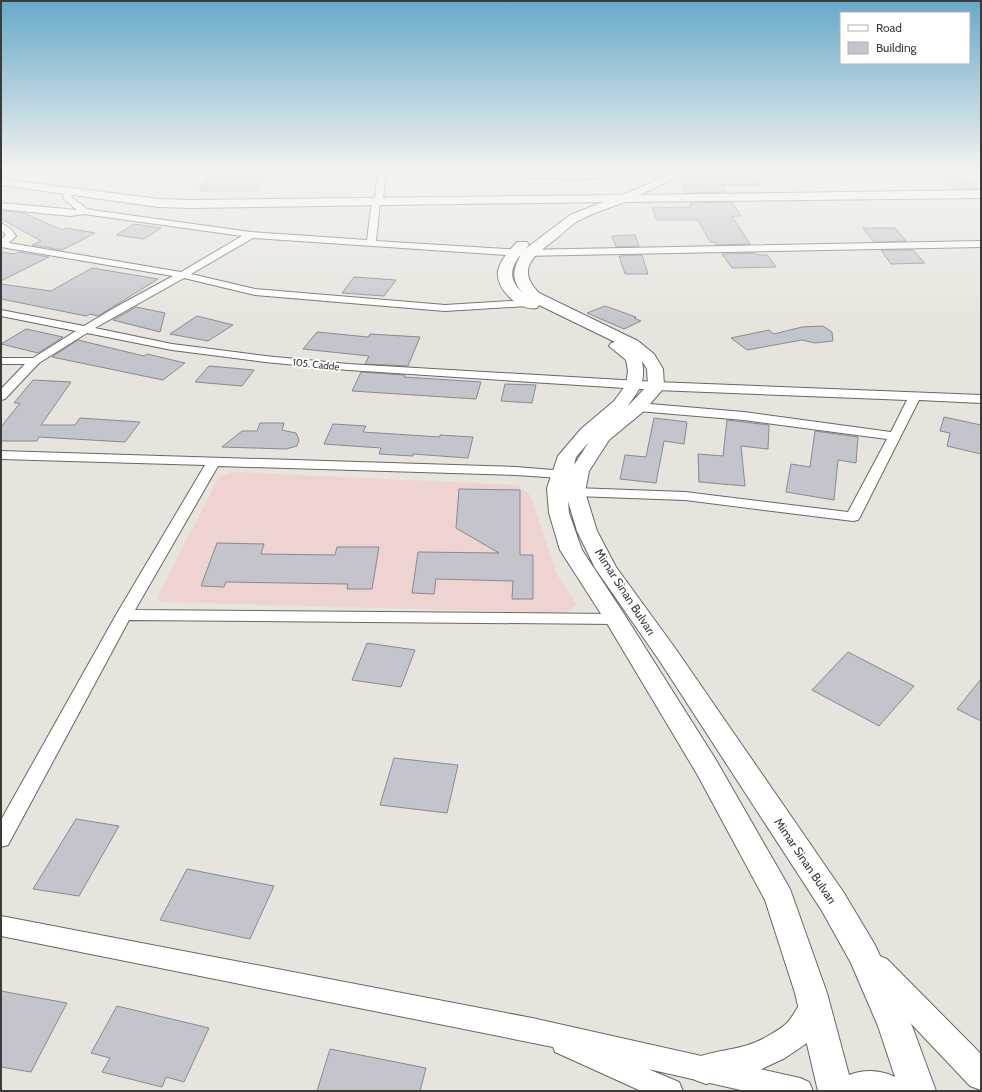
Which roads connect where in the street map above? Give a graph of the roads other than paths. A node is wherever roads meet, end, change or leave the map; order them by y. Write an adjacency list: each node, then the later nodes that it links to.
1 (149, 221): 6 (street)
2 (375, 221): 8 (street)
3 (550, 221): 10 (main road)
4 (570, 221): 10 (main road)
5 (1, 226): 7 (street)
6 (252, 235): 8 (street); 11 (street)
7 (1, 244): 11 (street)
8 (371, 244): 10 (street)
9 (981, 244): 10 (street)
10 (522, 253): 12 (main road); 18 (main road)
11 (182, 275): 12 (street); 14 (street)
12 (528, 303): 17 (main road)
13 (1, 313): 14 (street, 105. Cadde)
14 (86, 329): 16 (street); 17 (street, 105. Cadde)
15 (1, 361): 16 (street)
16 (35, 361): 19 (street)
17 (634, 385): 18 (street, 105. Cadde); 26 (main road, Mimar Sinan Bulvarı)
18 (656, 386): 20 (street, 105. Cadde); 22 (main road, Mimar Sinan Bulvarı)
19 (1, 396)
20 (915, 397): 21 (street, 105. Cadde); 23 (street)
21 (981, 399)
22 (638, 407): 23 (street); 27 (main road, Mimar Sinan Bulvarı)
23 (895, 436): 27 (street)
24 (1, 455): 25 (street)
25 (214, 461): 26 (street); 28 (street)
26 (560, 474): 29 (main road, Mimar Sinan Bulvarı)
27 (575, 492): 32 (main road, Mimar Sinan Bulvarı)
28 (124, 615): 29 (street); 30 (street)
29 (616, 619): 33 (main road, Mimar Sinan Bulvarı)
30 (1, 839)
31 (1, 926): 34 (street)
32 (864, 955): 36 (street); 42 (main road, Mimar Sinan Bulvarı)
33 (814, 1008): 35 (street); 39 (main road, Mimar Sinan Bulvarı)
34 (532, 1030): 35 (street); 37 (street)
35 (706, 1069): 38 (street)
36 (981, 1074)
37 (670, 1091)
38 (800, 1091)
39 (836, 1091)
40 (854, 1091): 41 (main road)
41 (887, 1091)
42 (918, 1091)

